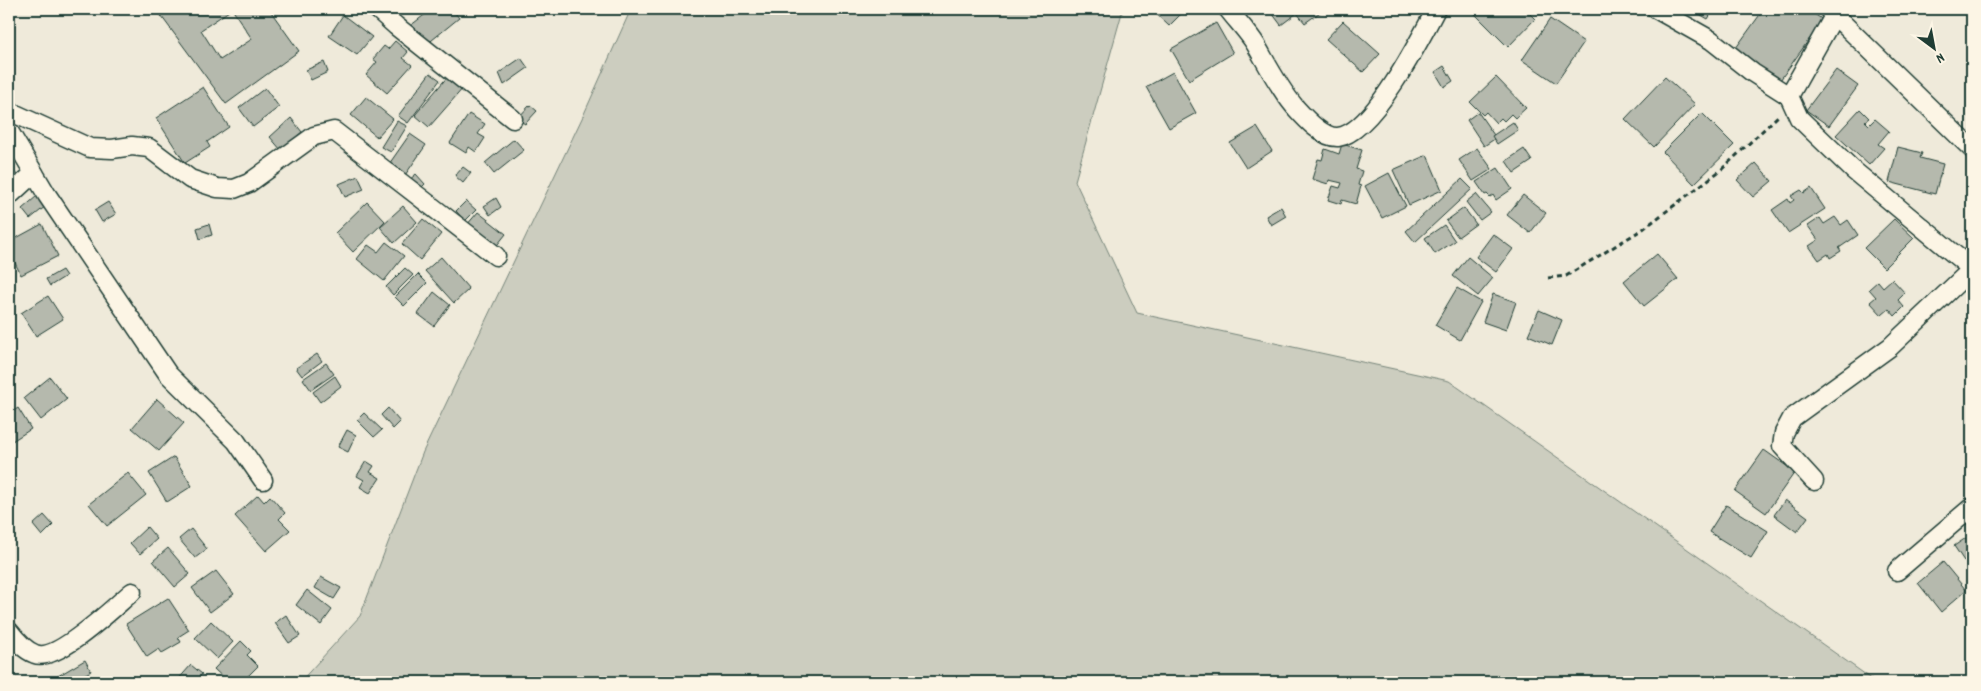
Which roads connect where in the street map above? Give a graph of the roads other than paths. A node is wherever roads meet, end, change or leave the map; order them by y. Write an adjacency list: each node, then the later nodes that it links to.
1 (377, 9): 8 (street)
2 (1228, 9): 3 (street)
3 (1436, 9)
4 (1656, 9): 6 (street)
5 (1831, 12): 6 (street); 10 (street)
6 (1790, 99): 14 (street)
7 (9, 111): 13 (street)
8 (513, 119)
9 (9, 131): 11 (street)
10 (1972, 149)
11 (34, 172): 12 (street); 15 (street)
12 (9, 196)
13 (496, 256)
14 (1972, 269): 16 (street)
15 (263, 480)
16 (1814, 481)
17 (1972, 507): 18 (street)
18 (1897, 570)
19 (132, 592): 20 (street)
20 (9, 631)

